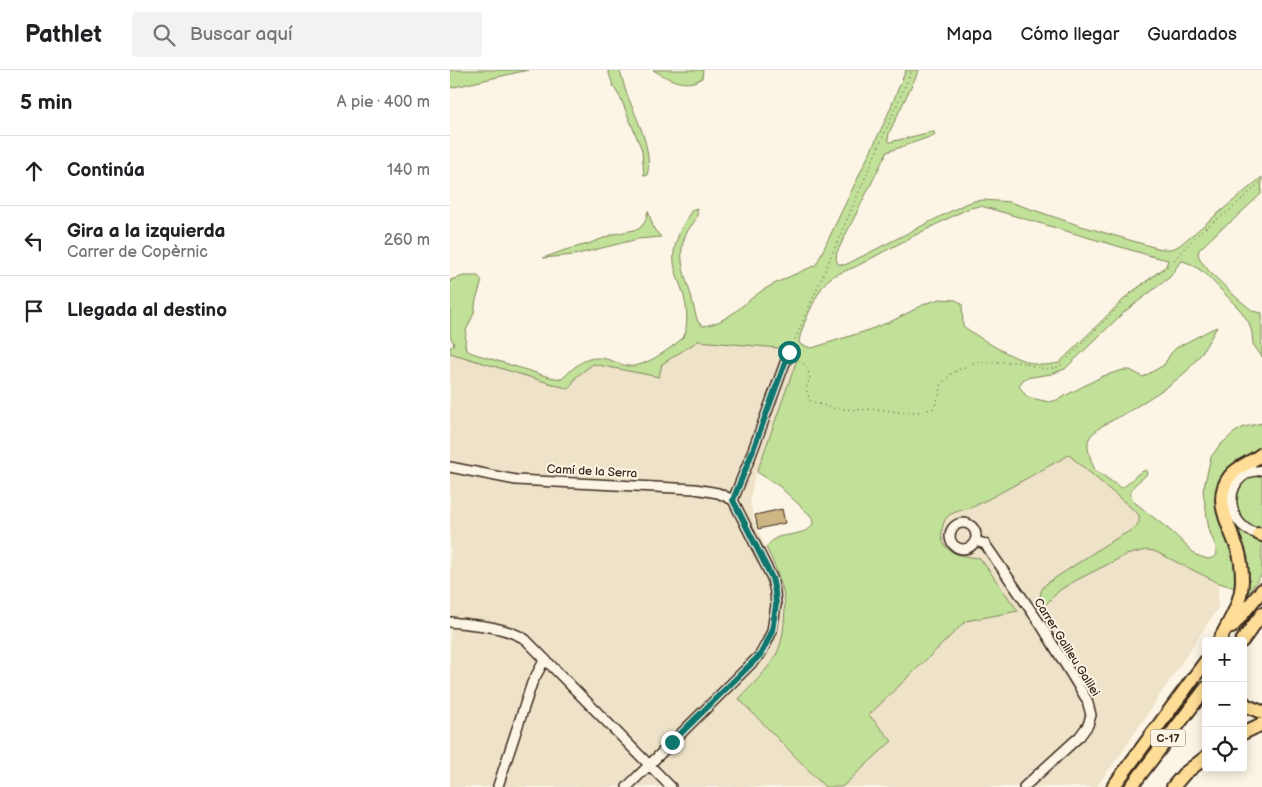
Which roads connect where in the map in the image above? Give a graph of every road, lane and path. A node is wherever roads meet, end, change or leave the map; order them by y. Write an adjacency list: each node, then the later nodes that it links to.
1 (912, 70): 5 (path)
2 (1262, 181): 5 (path)
3 (451, 278): 4 (path)
4 (450, 282)
5 (789, 352): 9 (street)
6 (1262, 454): 16 (highway)
7 (450, 467): 9 (street, Camí de la Serra)
8 (1262, 470): 10 (street)
9 (733, 500): 29 (street)
10 (1261, 534)
11 (976, 540): 33 (street, Carrer Galileu Galilei)
12 (1262, 590): 17 (highway)
13 (1262, 614): 18 (highway)
14 (450, 622): 20 (street)
15 (1262, 624): 19 (highway)
16 (1222, 637)
17 (1223, 637)
18 (1245, 637)
19 (1247, 645)
20 (545, 658): 29 (street); 30 (street)
21 (1202, 666): 27 (highway, C-17)
22 (1202, 693): 36 (highway, C-17)
23 (1247, 705): 24 (highway)
24 (1262, 712)
25 (1262, 724): 26 (highway)
26 (1247, 731)
27 (1145, 742): 34 (highway); 35 (highway, C-17)
28 (1202, 760): 37 (highway)
29 (650, 765): 31 (street); 32 (street)
30 (498, 786)
31 (627, 787)
32 (671, 787)
33 (1024, 787)
34 (1102, 787)
35 (1112, 787)
36 (1131, 787)
37 (1172, 787)

